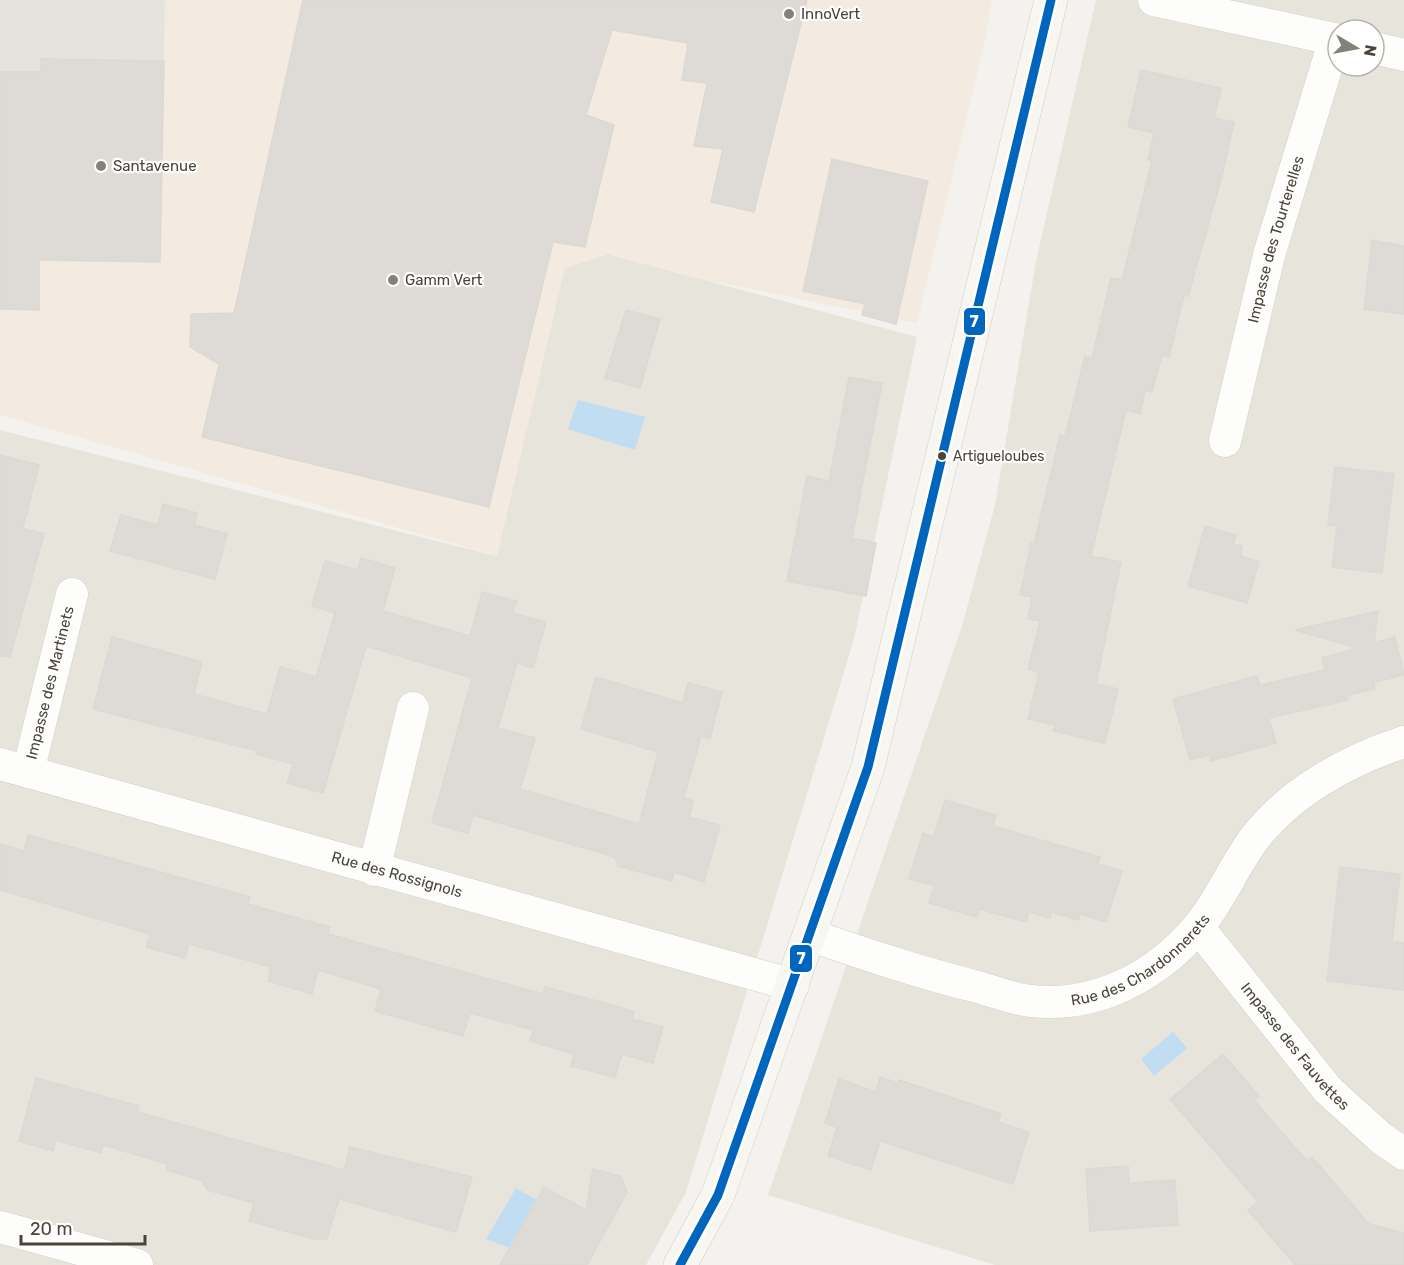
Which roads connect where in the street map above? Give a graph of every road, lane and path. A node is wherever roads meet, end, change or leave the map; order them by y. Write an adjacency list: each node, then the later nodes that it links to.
1 (1051, 0): 14 (street)
2 (1154, 0): 3 (street)
3 (1326, 38)
4 (1386, 51): 5 (street)
5 (1404, 55)
6 (1326, 72): 7 (street, Impasse des Tourterelles)
7 (1225, 441)
8 (72, 594): 11 (street, Impasse des Martinets)
9 (413, 708): 12 (street)
10 (1404, 742): 13 (street, Rue des Chardonnerets)
11 (14, 768): 12 (street, Rue des Rossignols)
12 (374, 870): 15 (street, Rue des Rossignols)
13 (1198, 927): 14 (street, Rue des Chardonnerets); 16 (street, Impasse des Fauvettes)
14 (809, 935): 15 (street)
15 (793, 985): 19 (street)
16 (1404, 1154)
17 (0, 1227): 18 (street)
18 (137, 1265)
19 (680, 1265)

